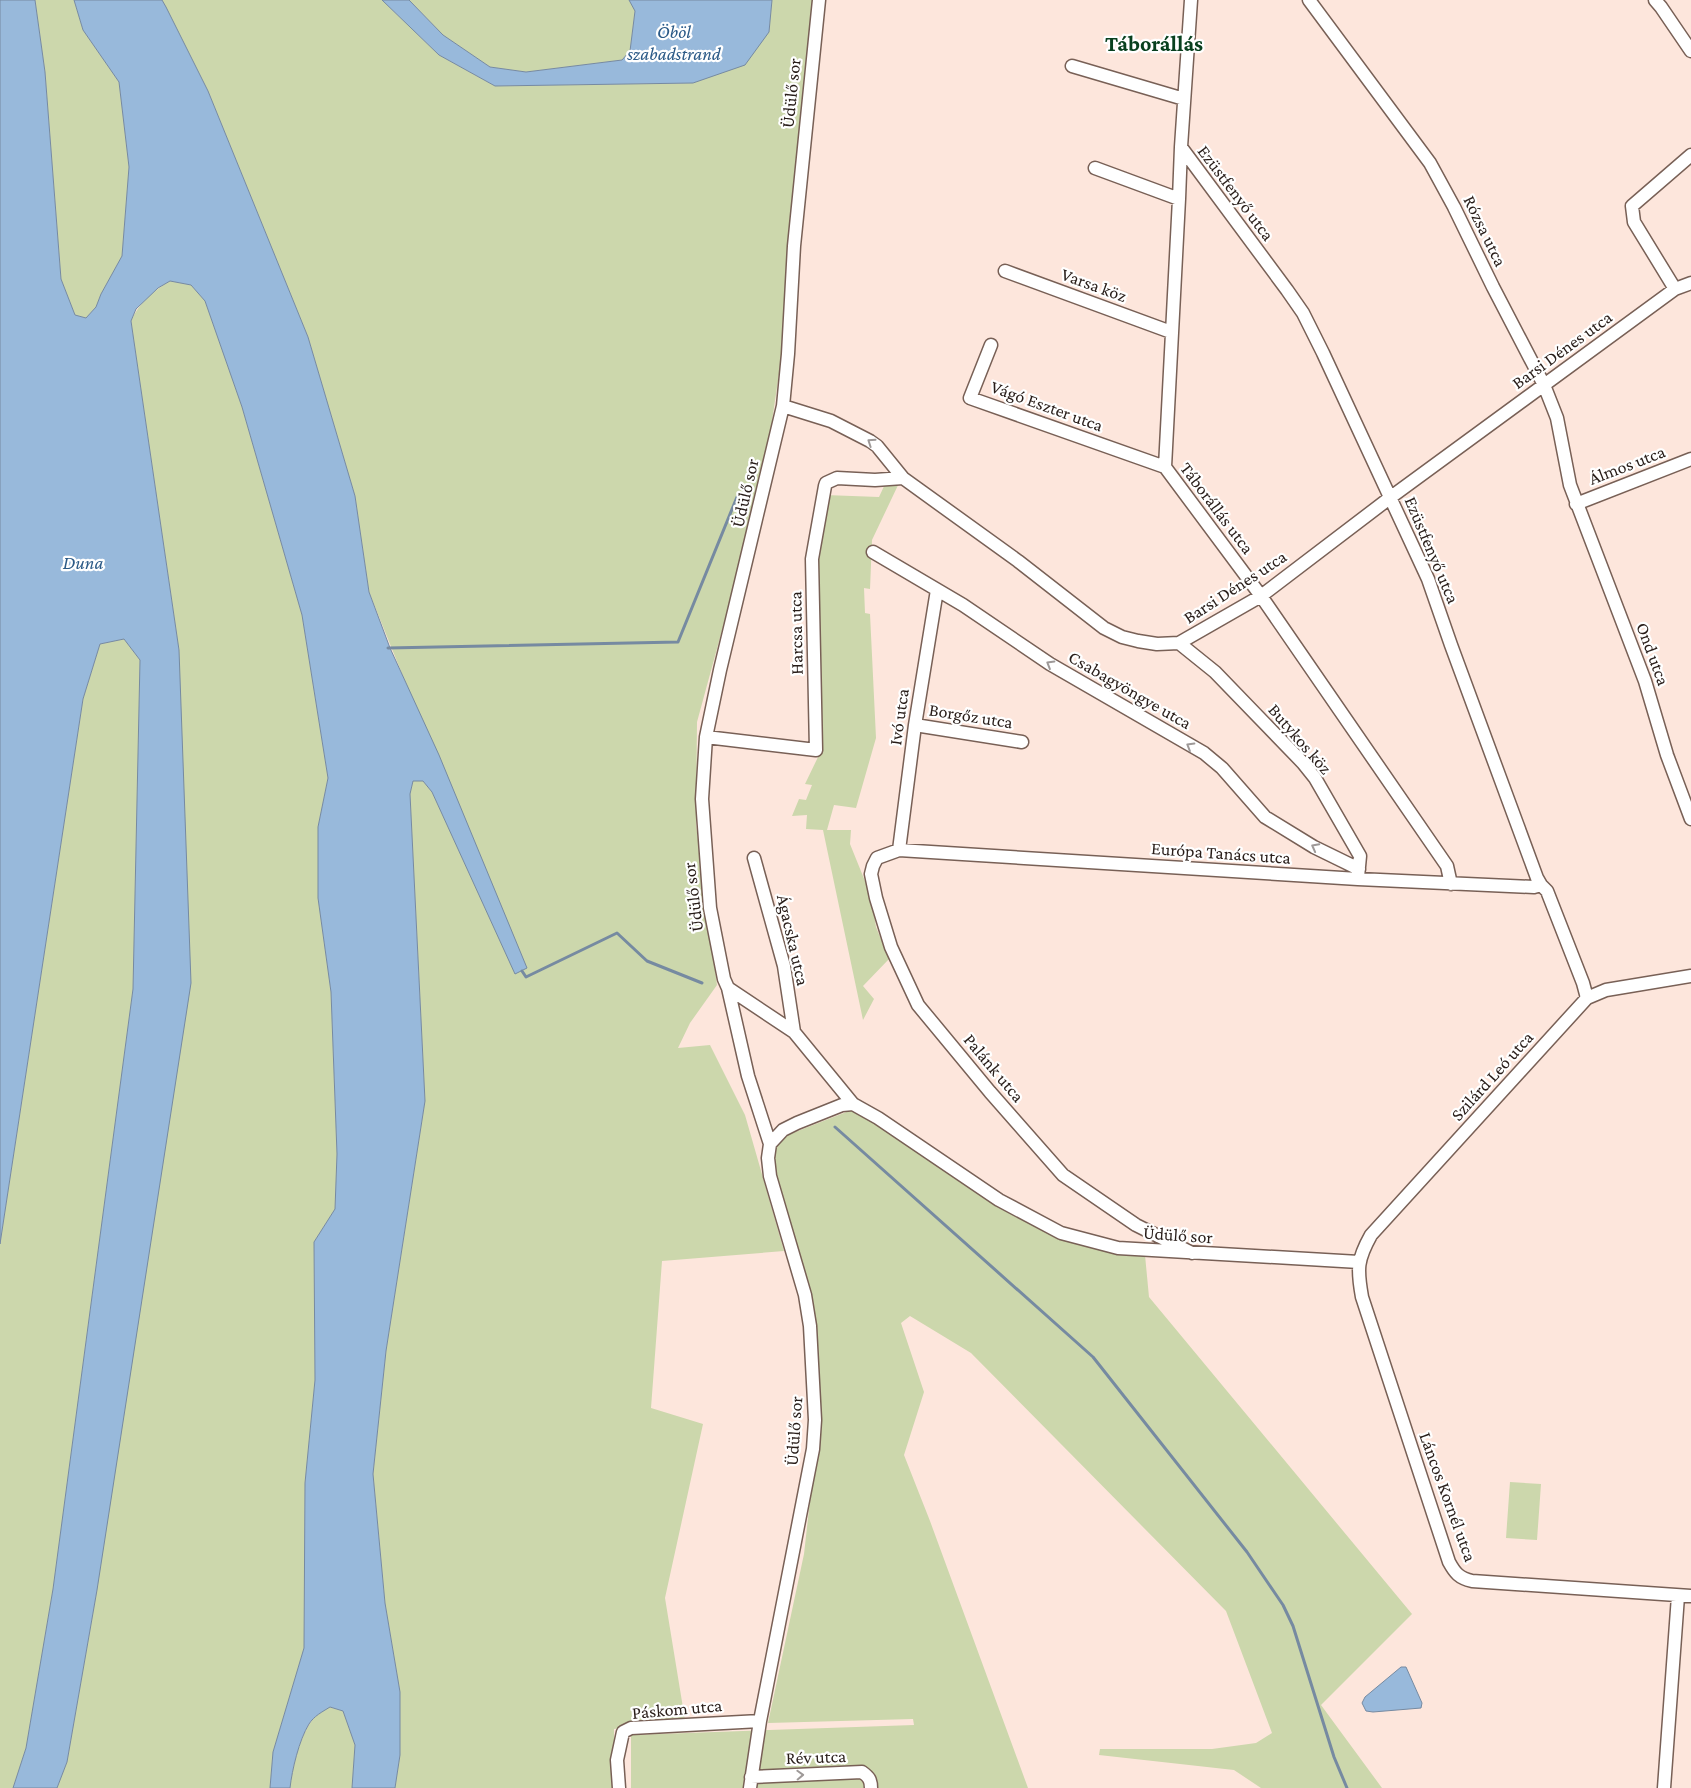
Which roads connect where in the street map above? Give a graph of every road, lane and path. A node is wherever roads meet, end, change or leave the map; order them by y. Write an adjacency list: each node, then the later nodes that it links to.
1 (819, 0): 18 (street, Üdülő sor)
2 (1191, 0): 7 (street, Táborállás utca)
3 (1309, 0): 17 (street, Rózsa utca)
4 (1655, 0): 5 (street)
5 (1691, 51)
6 (1072, 66): 7 (street)
7 (1184, 99): 8 (street, Táborállás utca)
8 (1181, 147): 11 (street, Táborállás utca); 22 (street, Ezüstfenyő utca)
9 (1691, 155): 14 (street)
10 (1095, 168): 11 (street)
11 (1179, 199): 15 (street, Táborállás utca)
12 (1005, 271): 15 (street, Varsa köz)
13 (1691, 283): 14 (street, Barsi Dénes utca)
14 (1674, 289): 17 (street, Barsi Dénes utca)
15 (1171, 332): 20 (street, Táborállás utca)
16 (990, 345): 20 (street, Vágó Eszter utca)
17 (1544, 385): 22 (street, Barsi Dénes utca); 23 (street, Rózsa utca)
18 (783, 406): 21 (street, Barsi Dénes utca, one-way to 18); 29 (street, Üdülő sor)
19 (1691, 460): 23 (street, Álmos utca)
20 (1165, 467): 26 (street, Táborállás utca)
21 (903, 478): 27 (street, Barsi Dénes utca); 29 (street, Harcsa utca)
22 (1391, 497): 26 (street, Barsi Dénes utca); 36 (street, Ezüstfenyő utca)
23 (1576, 504): 31 (street, Ond utca)
24 (873, 552): 25 (street, Csabagyöngye utca)
25 (937, 590): 28 (street, Ivó utca); 34 (street, Csabagyöngye utca, one-way to 25)
26 (1261, 596): 27 (street, Barsi Dénes utca); 35 (street, Táborállás utca)
27 (1180, 643): 34 (street, Butykos köz)
28 (915, 725): 30 (street, Borgőz utca); 32 (street, Ivó utca)
29 (706, 737): 38 (street, Üdülő sor)
30 (1022, 742)
31 (1691, 819)
32 (899, 850): 34 (street, Európa Tanács utca); 43 (street, Palánk utca)
33 (754, 858): 40 (street, Ágacska utca)
34 (1358, 874): 35 (street, Európa Tanács utca)
35 (1451, 884): 36 (street, Európa Tanács utca)
36 (1541, 885): 39 (street, Ezüstfenyő utca)
37 (1691, 976): 39 (street, Szilárd Leó utca)
38 (728, 988): 40 (street, Üdülő sor); 42 (street, Üdülő sor)
39 (1587, 998): 44 (street, Szilárd Leó utca)
40 (794, 1032): 41 (street, Üdülő sor)
41 (853, 1104): 42 (street); 43 (street, Üdülő sor)
42 (770, 1144): 47 (street, Üdülő sor)
43 (1192, 1253): 44 (street, Üdülő sor)
44 (1359, 1262): 45 (street, Láncos Kornél utca)
45 (1678, 1596): 46 (street, Láncos Kornél utca); 51 (street)
46 (1691, 1596)
47 (760, 1721): 48 (street, Üdülő sor); 49 (street, Páskom utca)
48 (750, 1782): 50 (street, Rév utca, one-way to 50)
49 (620, 1788)
50 (870, 1788)
51 (1664, 1788)

